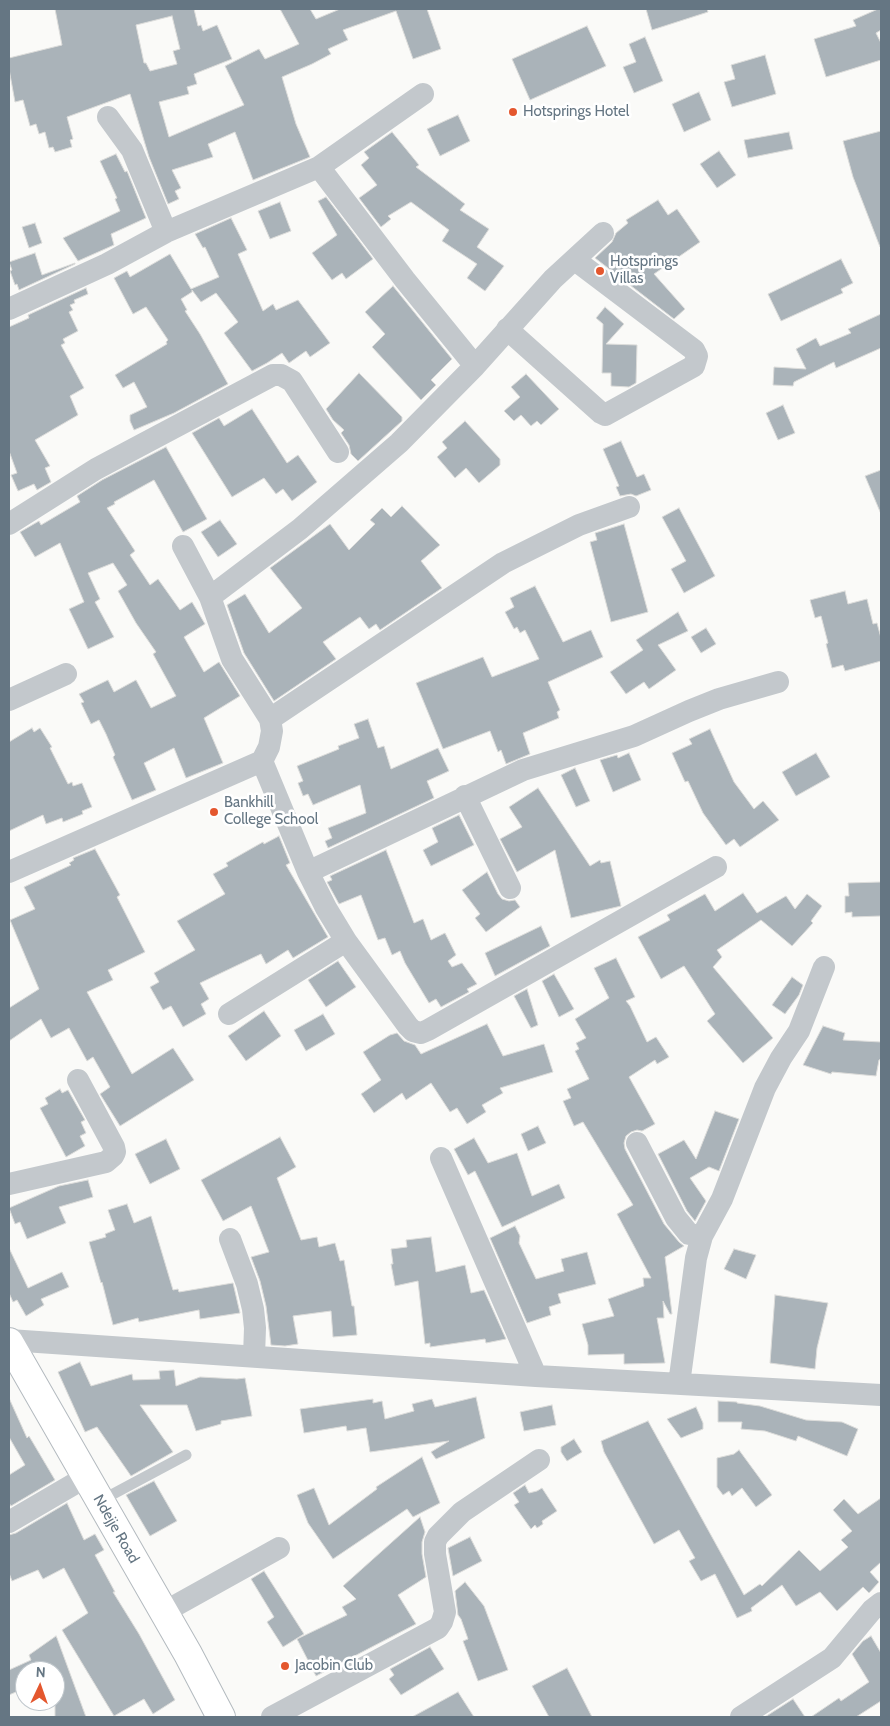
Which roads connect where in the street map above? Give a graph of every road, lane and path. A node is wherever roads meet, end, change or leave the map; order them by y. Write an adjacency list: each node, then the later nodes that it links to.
1 (423, 94): 3 (street)
2 (108, 117): 4 (street)
3 (319, 166): 4 (street); 9 (street)
4 (166, 232): 7 (street)
5 (603, 233): 6 (street)
6 (575, 260): 8 (street); 8 (street)
7 (9, 309)
8 (507, 329): 9 (street)
9 (475, 366): 14 (street)
10 (338, 452): 12 (street)
11 (629, 507): 18 (street)
12 (9, 524)
13 (183, 546): 14 (street)
14 (210, 597): 18 (street)
15 (66, 674): 17 (street)
16 (778, 682): 20 (street)
17 (9, 700)
18 (270, 718): 19 (street)
19 (262, 761): 22 (street); 23 (street)
20 (466, 796): 23 (street); 24 (street)
21 (716, 867): 25 (street)
22 (9, 872)
23 (308, 872): 25 (street)
24 (510, 888)
25 (346, 941): 27 (street)
26 (824, 967): 32 (street)
27 (229, 1014)
28 (78, 1080): 31 (street)
29 (637, 1142): 32 (street)
30 (441, 1158): 36 (street)
31 (9, 1184)
32 (702, 1236): 37 (street)
33 (230, 1239): 35 (street)
34 (9, 1341): 35 (street); 41 (street, Ndejje Road)
35 (254, 1356): 36 (street)
36 (536, 1376): 37 (street)
37 (679, 1384): 38 (street)
38 (881, 1395)
39 (186, 1455): 42 (lane)
40 (539, 1460): 48 (street)
41 (86, 1477): 42 (street, Ndejje Road); 43 (street)
42 (100, 1501): 46 (street, Ndejje Road)
43 (9, 1522)
44 (279, 1548): 46 (street)
45 (881, 1603): 49 (street)
46 (164, 1612): 47 (street, Ndejje Road)
47 (221, 1717)
48 (272, 1717)
49 (741, 1717)

